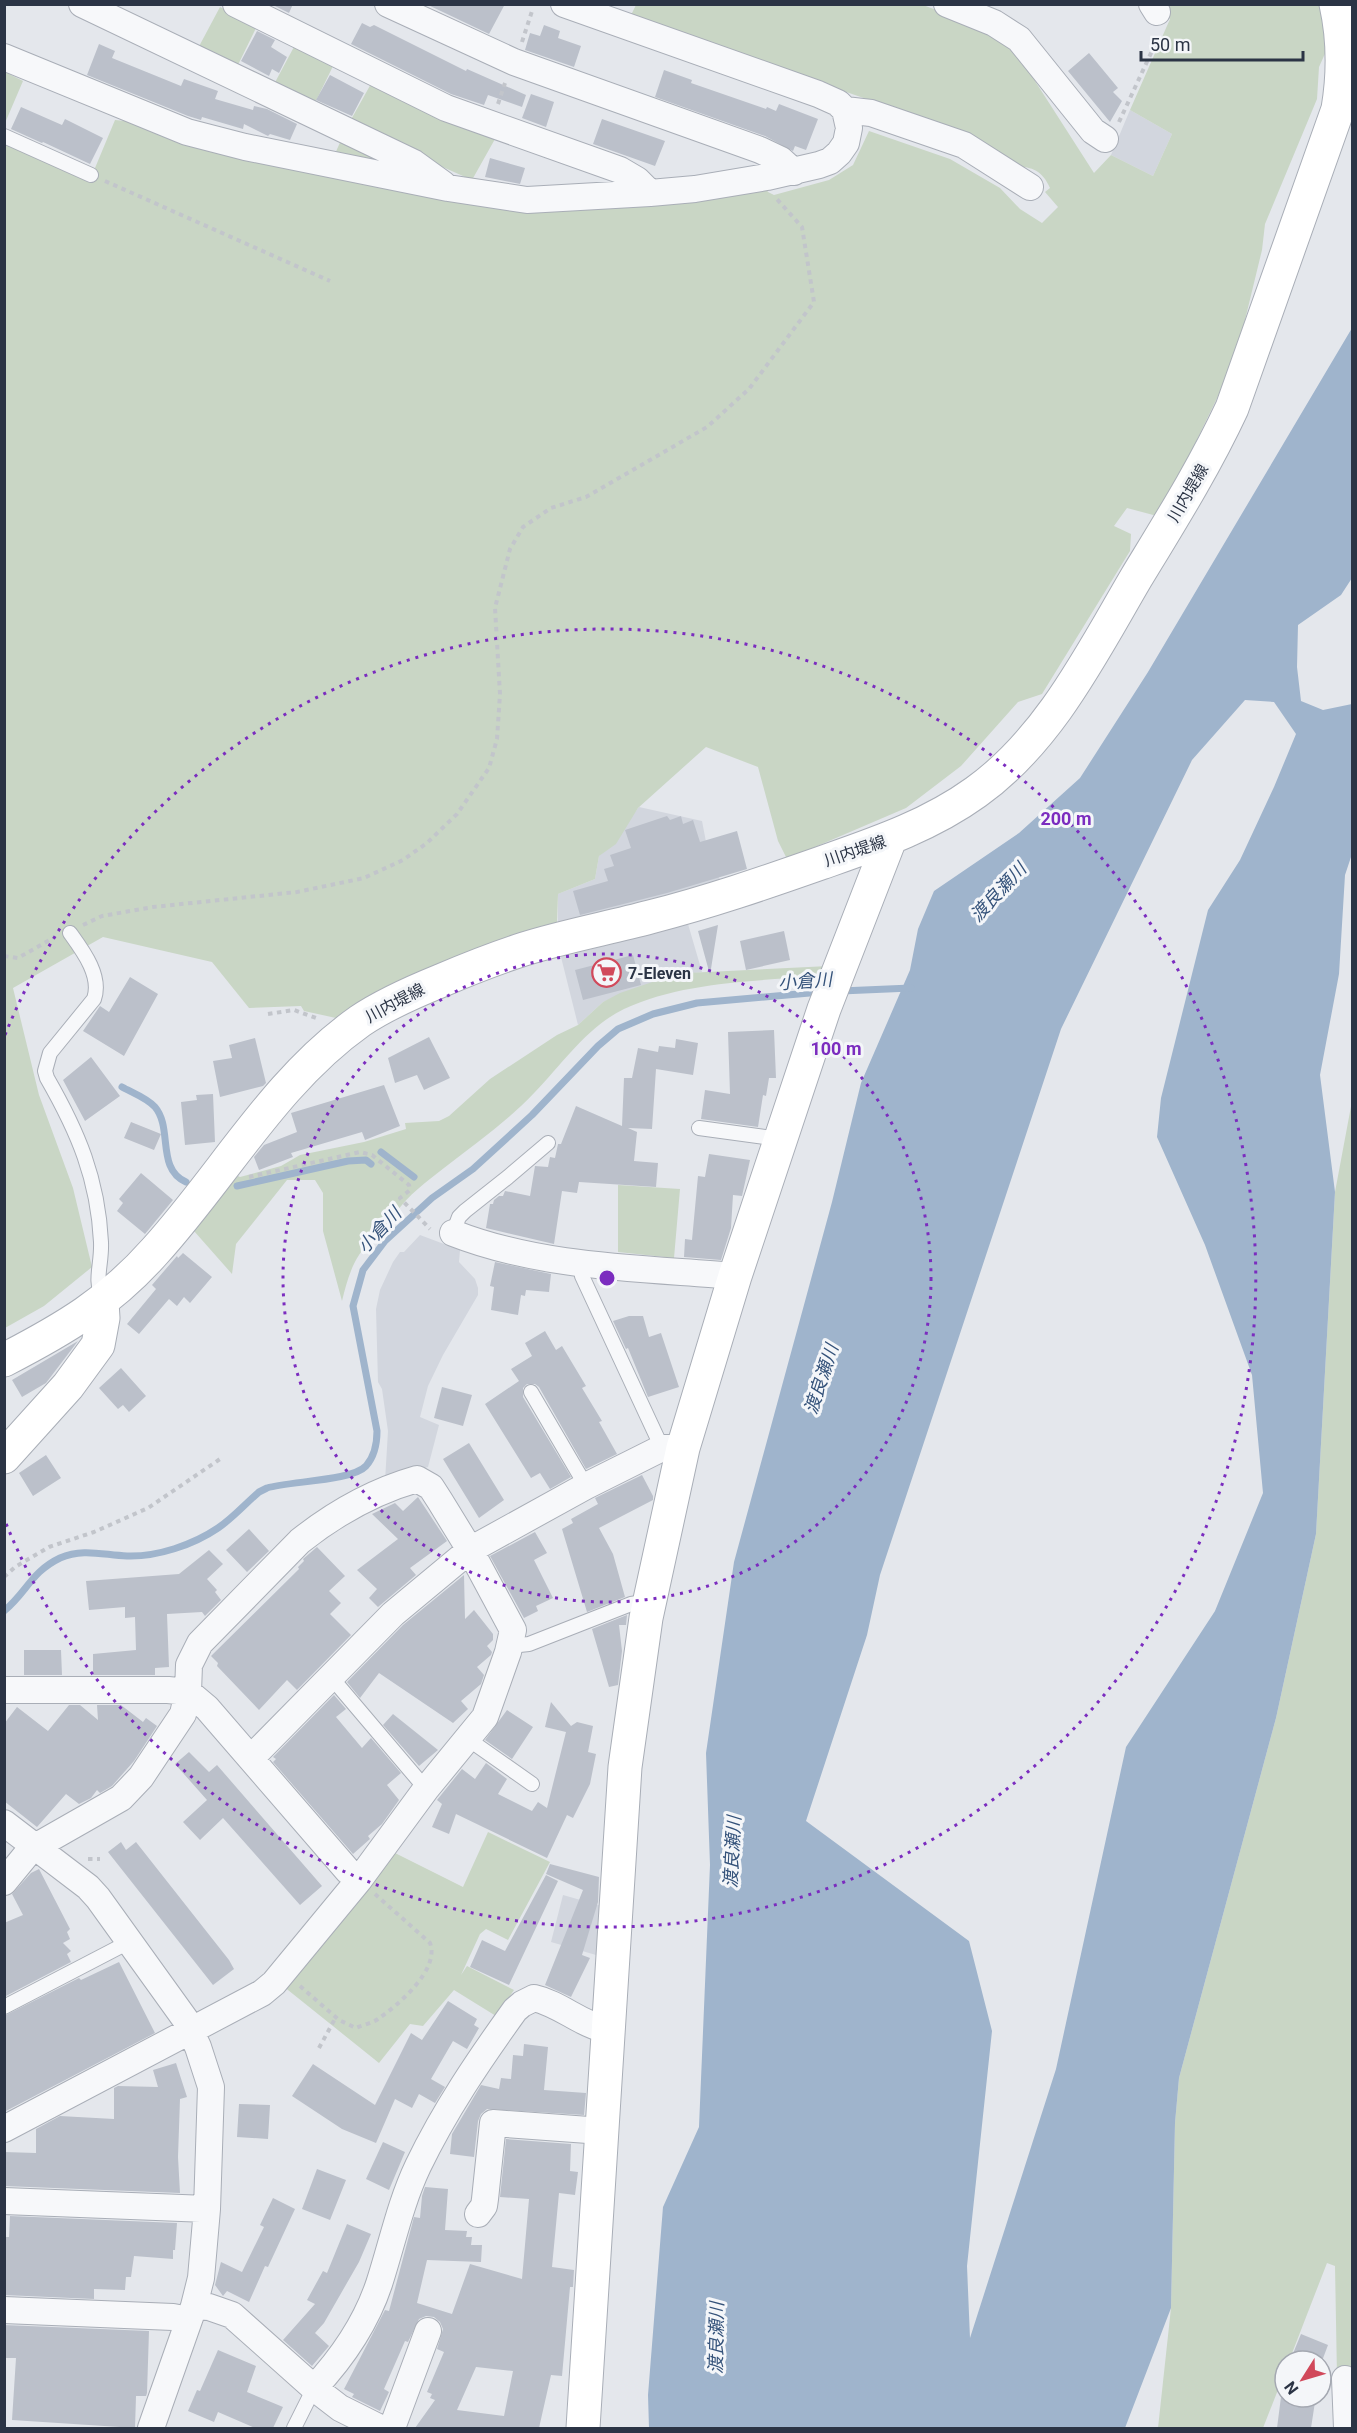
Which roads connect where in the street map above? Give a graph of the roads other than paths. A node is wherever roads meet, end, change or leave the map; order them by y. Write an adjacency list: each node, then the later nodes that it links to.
1 (82, 4): 14 (street)
2 (236, 4): 15 (street)
3 (388, 4): 11 (street)
4 (564, 4): 8 (street)
5 (947, 4): 9 (street)
6 (1336, 4): 16 (main road, 川内堤線)
7 (4, 57): 14 (street)
8 (845, 110): 11 (street); 13 (street)
9 (1110, 135)
10 (4, 136): 12 (lane)
11 (794, 172): 15 (street)
12 (91, 175)
13 (1030, 187)
14 (448, 188): 15 (street)
15 (650, 193)
16 (890, 839): 19 (main road); 24 (main road, 川内堤線)
17 (70, 933): 24 (lane)
18 (699, 1128): 19 (lane)
19 (779, 1139): 23 (main road)
20 (548, 1143): 21 (lane)
21 (443, 1232): 22 (street)
22 (579, 1263): 23 (street); 27 (lane)
23 (735, 1276): 27 (main road)
24 (102, 1302): 25 (main road, 川内堤線); 28 (main road)
25 (4, 1360)
26 (531, 1392): 29 (lane)
27 (672, 1448): 29 (street); 31 (main road)
28 (4, 1457)
29 (586, 1486): 30 (street)
30 (471, 1550): 32 (street); 33 (street); 35 (street)
31 (650, 1604): 32 (lane); 47 (main road)
32 (510, 1646): 36 (street)
33 (331, 1677): 37 (street); 39 (lane)
34 (4, 1690): 35 (street)
35 (188, 1692): 37 (street); 41 (street)
36 (468, 1739): 38 (lane); 39 (street)
37 (251, 1758): 42 (street)
38 (532, 1784)
39 (426, 1788): 42 (street)
40 (4, 1823): 41 (street)
41 (35, 1847): 43 (street); 44 (street)
42 (359, 1880): 46 (street)
43 (4, 1882)
44 (129, 1942): 45 (lane); 46 (street)
45 (4, 2007)
46 (191, 2030): 48 (street); 51 (street)
47 (608, 2030): 49 (main road); 57 (street)
48 (4, 2129)
49 (602, 2131): 52 (street); 62 (main road)
50 (4, 2201): 51 (street)
51 (207, 2209): 54 (street)
52 (478, 2214)
53 (4, 2310): 54 (street)
54 (191, 2313): 57 (street); 58 (street)
55 (428, 2331): 61 (street)
56 (1345, 2379): 63 (street)
57 (314, 2388): 59 (lane); 60 (street)
58 (151, 2428)
59 (294, 2428)
60 (380, 2428)
61 (392, 2428)
62 (583, 2428)
63 (1347, 2428)

